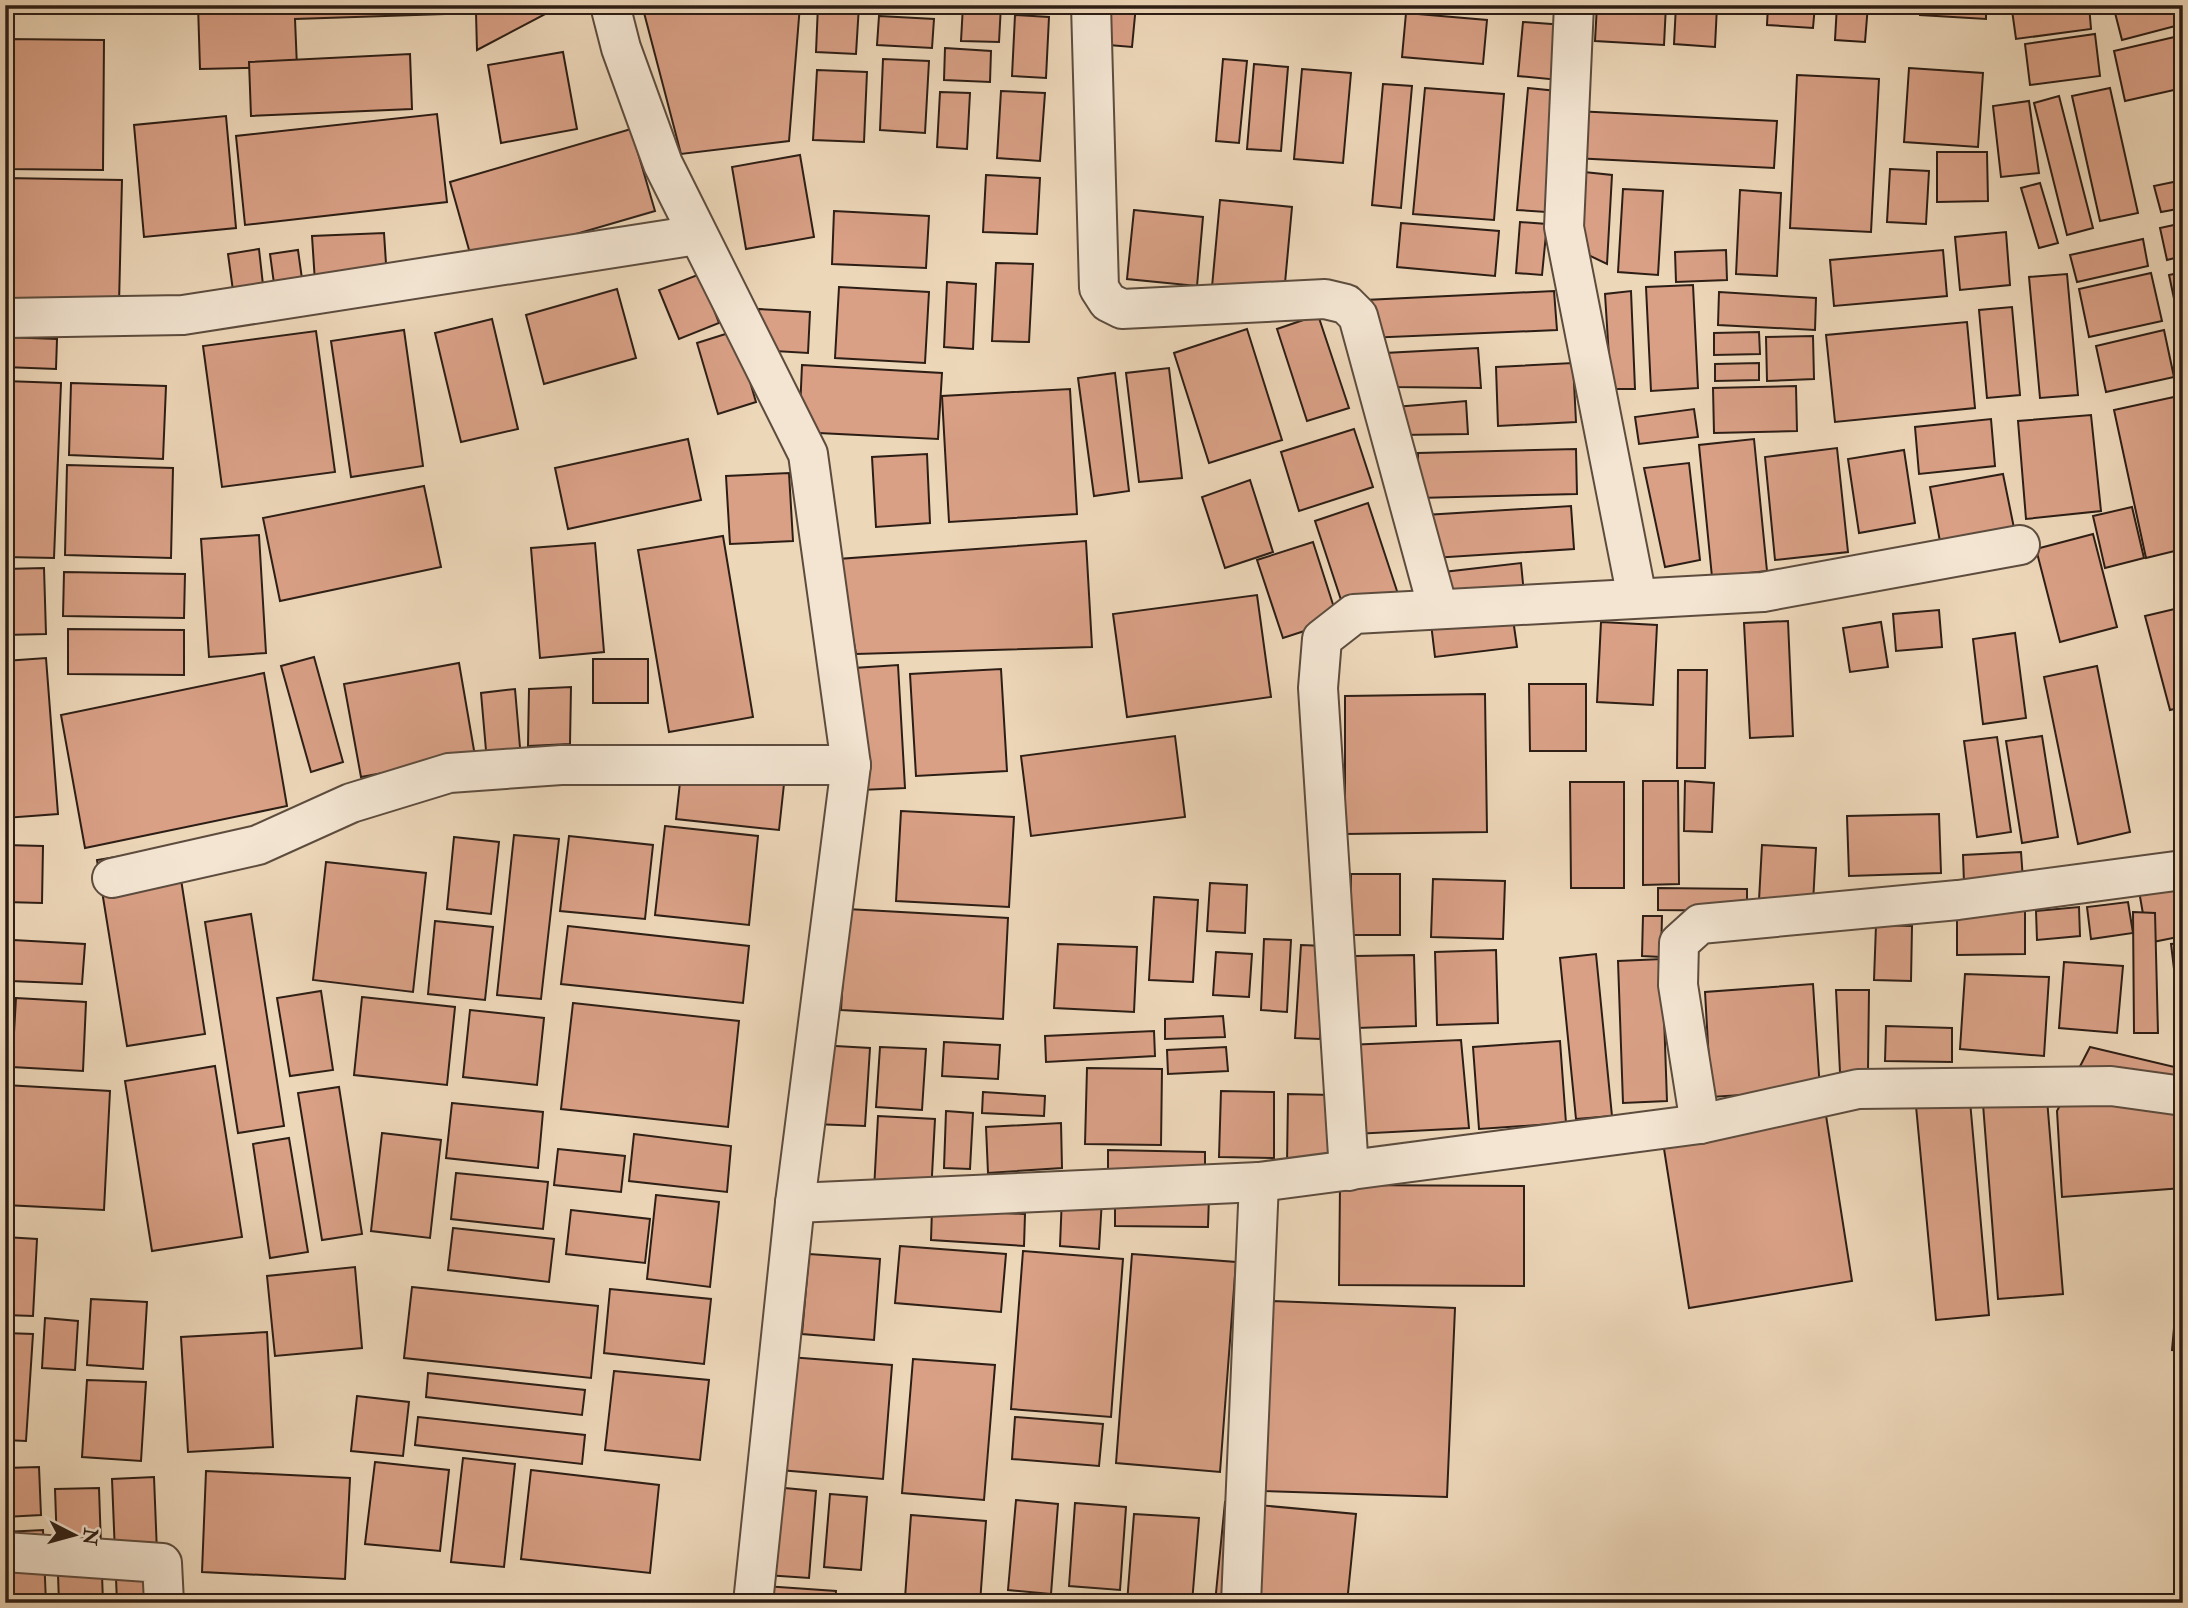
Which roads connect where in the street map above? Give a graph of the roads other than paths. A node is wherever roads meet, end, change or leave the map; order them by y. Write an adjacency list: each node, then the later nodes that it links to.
1 (610, 5): 4 (street)
2 (1091, 5): 8 (street)
3 (1574, 5): 7 (street)
4 (697, 235): 5 (street); 9 (street)
5 (5, 318)
6 (2020, 545): 7 (street)
7 (1637, 598): 8 (street)
8 (1438, 609): 14 (street)
9 (851, 765): 11 (street); 16 (street)
10 (2183, 870): 13 (street)
11 (112, 878)
12 (2183, 1096): 13 (street)
13 (1700, 1124): 14 (street)
14 (1349, 1171): 15 (street)
15 (1259, 1182): 16 (street); 20 (street)
16 (795, 1203): 19 (street)
17 (5, 1552): 18 (street)
18 (164, 1603)
19 (753, 1603)
20 (1241, 1603)

